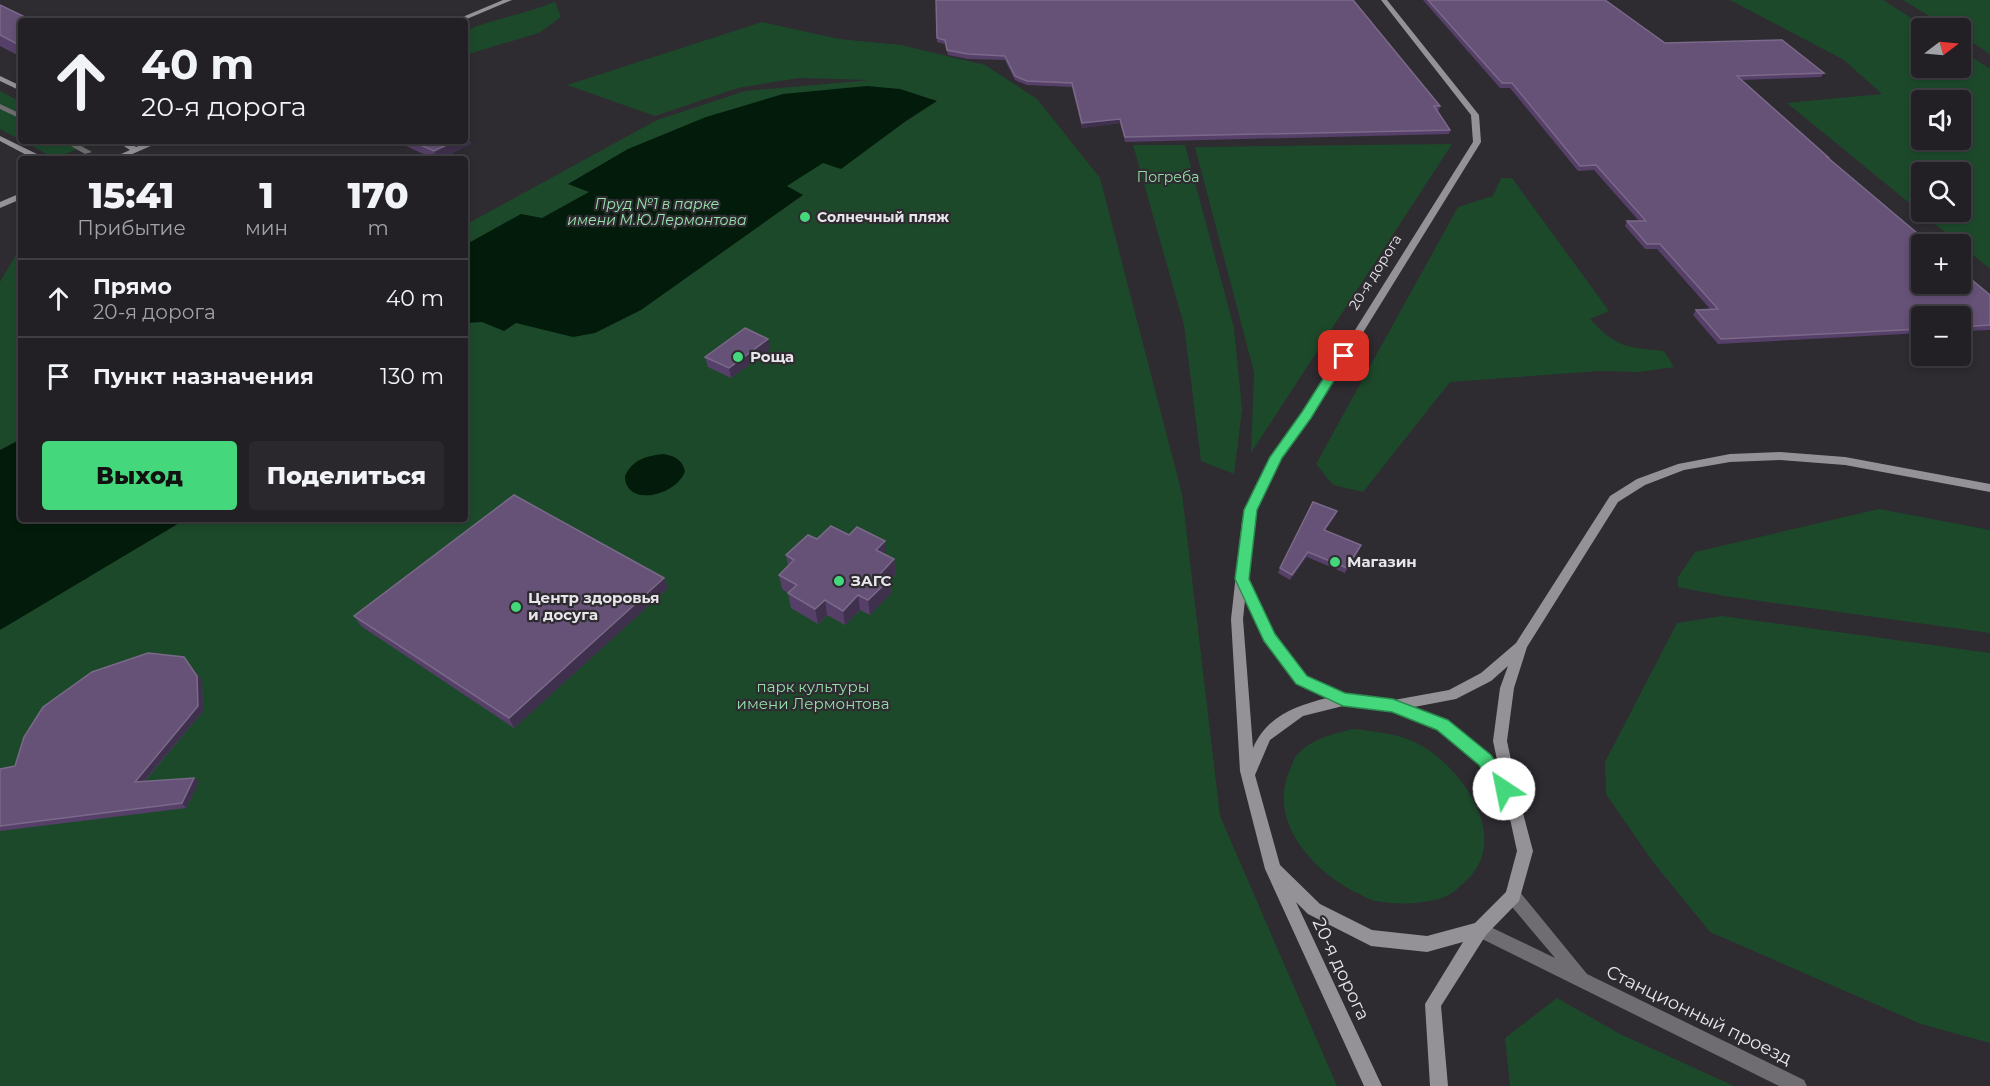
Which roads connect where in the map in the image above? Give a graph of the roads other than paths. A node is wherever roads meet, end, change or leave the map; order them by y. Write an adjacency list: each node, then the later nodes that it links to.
1 (509, 0): 3 (main road)
2 (1384, 0): 19 (main road, 20-я дорога)
3 (464, 18)
4 (0, 78): 5 (main road)
5 (18, 87)
6 (0, 106): 7 (street)
7 (18, 115)
8 (0, 138): 14 (main road)
9 (72, 144): 13 (street)
10 (125, 144): 12 (main road)
11 (151, 144): 12 (main road)
12 (136, 150): 15 (main road)
13 (88, 152)
14 (34, 156)
15 (121, 156)
16 (18, 197): 17 (main road)
17 (0, 205)
18 (1990, 488): 20 (main road)
19 (1242, 579): 21 (main road); 23 (main road, 20-я дорога)
20 (1521, 646): 22 (main road); 24 (main road)
21 (1343, 700): 22 (main road); 23 (main road)
22 (1393, 705): 24 (main road)
23 (1248, 775): 25 (main road, 20-я дорога)
24 (1514, 803): 26 (main road)
25 (1273, 869): 27 (main road); 29 (main road, 20-я дорога)
26 (1513, 896): 27 (main road); 28 (street)
27 (1480, 930): 28 (street, Станционный проезд); 30 (main road)
28 (1583, 979): 31 (street, Станционный проезд)
29 (1373, 1086)
30 (1439, 1086)
31 (1798, 1086)

